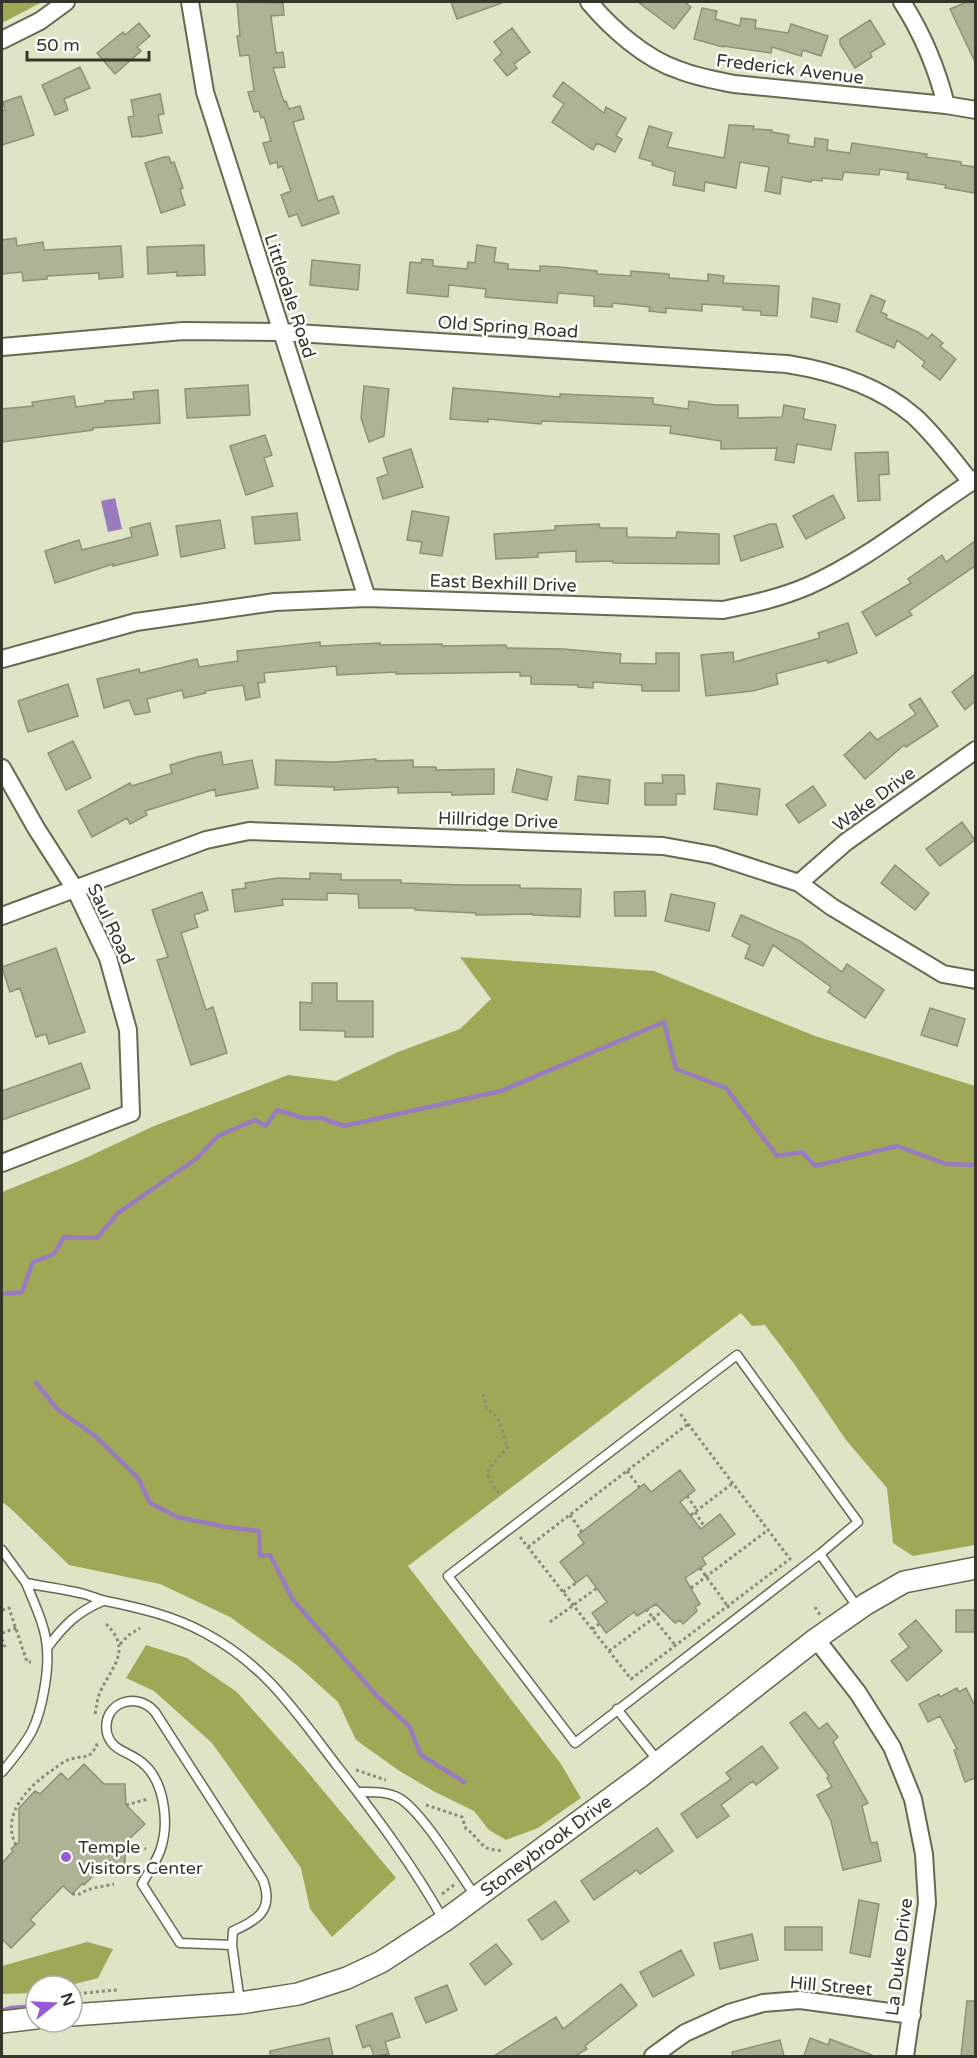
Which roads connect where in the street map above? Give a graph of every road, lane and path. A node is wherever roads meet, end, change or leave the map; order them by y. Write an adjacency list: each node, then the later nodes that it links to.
1 (66, 2): 5 (street)
2 (190, 2): 8 (street, Littledale Road)
3 (590, 2): 6 (street, Frederick Avenue)
4 (902, 2): 6 (street)
5 (2, 40)
6 (946, 105): 7 (street, Frederick Avenue)
7 (975, 110)
8 (280, 332): 9 (street, Old Spring Road); 10 (street, Old Spring Road); 11 (street, Littledale Road)
9 (2, 347)
10 (974, 481): 11 (street, East Bexhill Drive)
11 (367, 598): 12 (street, East Bexhill Drive)
12 (2, 659)
13 (975, 750): 15 (street, Wake Drive)
14 (2, 768): 16 (street, Saul Road)
15 (799, 883): 16 (street, Hillridge Drive); 18 (street, Hillridge Drive)
16 (75, 889): 17 (street, Hillridge Drive); 19 (street, Saul Road)
17 (2, 916)
18 (975, 980)
19 (2, 1163)
20 (483, 1394): 26 (path)
21 (673, 1404): 22 (path); 32 (lane); 37 (lane)
22 (688, 1424): 23 (path); 24 (path)
23 (627, 1471): 25 (path); 29 (path)
24 (733, 1483): 28 (path); 33 (path)
25 (640, 1488)
26 (501, 1495)
27 (687, 1496): 28 (path)
28 (696, 1511): 30 (path); 31 (path)
29 (570, 1515): 34 (path); 35 (path)
30 (691, 1515)
31 (705, 1526)
32 (512, 1527): 35 (path); 71 (lane)
33 (768, 1530): 40 (path); 48 (path)
34 (582, 1532)
35 (528, 1547): 45 (path)
36 (2, 1550): 41 (lane)
37 (820, 1554): 50 (lane); 54 (lane)
38 (700, 1568): 40 (path)
39 (975, 1568): 50 (street, Stoneybrook Drive)
40 (707, 1576): 44 (path); 48 (path)
41 (26, 1583): 46 (lane); 67 (lane)
42 (576, 1583): 45 (path)
43 (597, 1588): 47 (path)
44 (691, 1588)
45 (563, 1593): 47 (path)
46 (103, 1601): 67 (lane); 77 (lane)
47 (573, 1605): 56 (path); 60 (path)
48 (727, 1606): 54 (path); 68 (path)
49 (646, 1609): 53 (path)
50 (859, 1609): 64 (street, Stoneybrook Drive)
51 (2, 1610): 58 (path)
52 (663, 1611): 53 (path)
53 (654, 1617): 62 (path); 68 (path)
54 (736, 1618): 71 (lane)
55 (104, 1622): 65 (path)
56 (550, 1622)
57 (599, 1624): 60 (path)
58 (16, 1628): 61 (path); 69 (path)
59 (140, 1628): 65 (path)
60 (592, 1629): 68 (path)
61 (2, 1633)
62 (668, 1637)
63 (2, 1639): 66 (path)
64 (816, 1639): 73 (street, Stoneybrook Drive); 96 (street, La Duke Drive)
65 (120, 1644): 70 (path)
66 (4, 1647)
67 (47, 1648): 75 (lane)
68 (609, 1651)
69 (31, 1662)
70 (97, 1698)
71 (617, 1709): 73 (lane)
72 (89, 1756): 82 (path)
73 (659, 1762): 89 (street, Stoneybrook Drive)
74 (356, 1770): 76 (path)
75 (2, 1772)
76 (395, 1783)
77 (358, 1792): 89 (lane); 90 (lane)
78 (148, 1799): 79 (path)
79 (126, 1804)
80 (422, 1804): 84 (path)
81 (128, 1840): 83 (path)
82 (16, 1845)
83 (146, 1849)
84 (503, 1851)
85 (114, 1884): 87 (path)
86 (455, 1884): 88 (path)
87 (72, 1894)
88 (441, 1895)
89 (476, 1897): 90 (street, Stoneybrook Drive)
90 (444, 1921): 94 (street, Stoneybrook Drive)
91 (232, 1945): 91 (lane); 94 (lane)
92 (117, 1990): 93 (path)
93 (84, 1993)
94 (240, 2004): 95 (street, Stoneybrook Drive)
95 (84, 2014)
96 (912, 2015): 99 (street, Hill Street); 100 (street, La Duke Drive)
97 (24, 2019): 98 (street)
98 (2, 2022)
99 (653, 2056)
100 (905, 2056)

